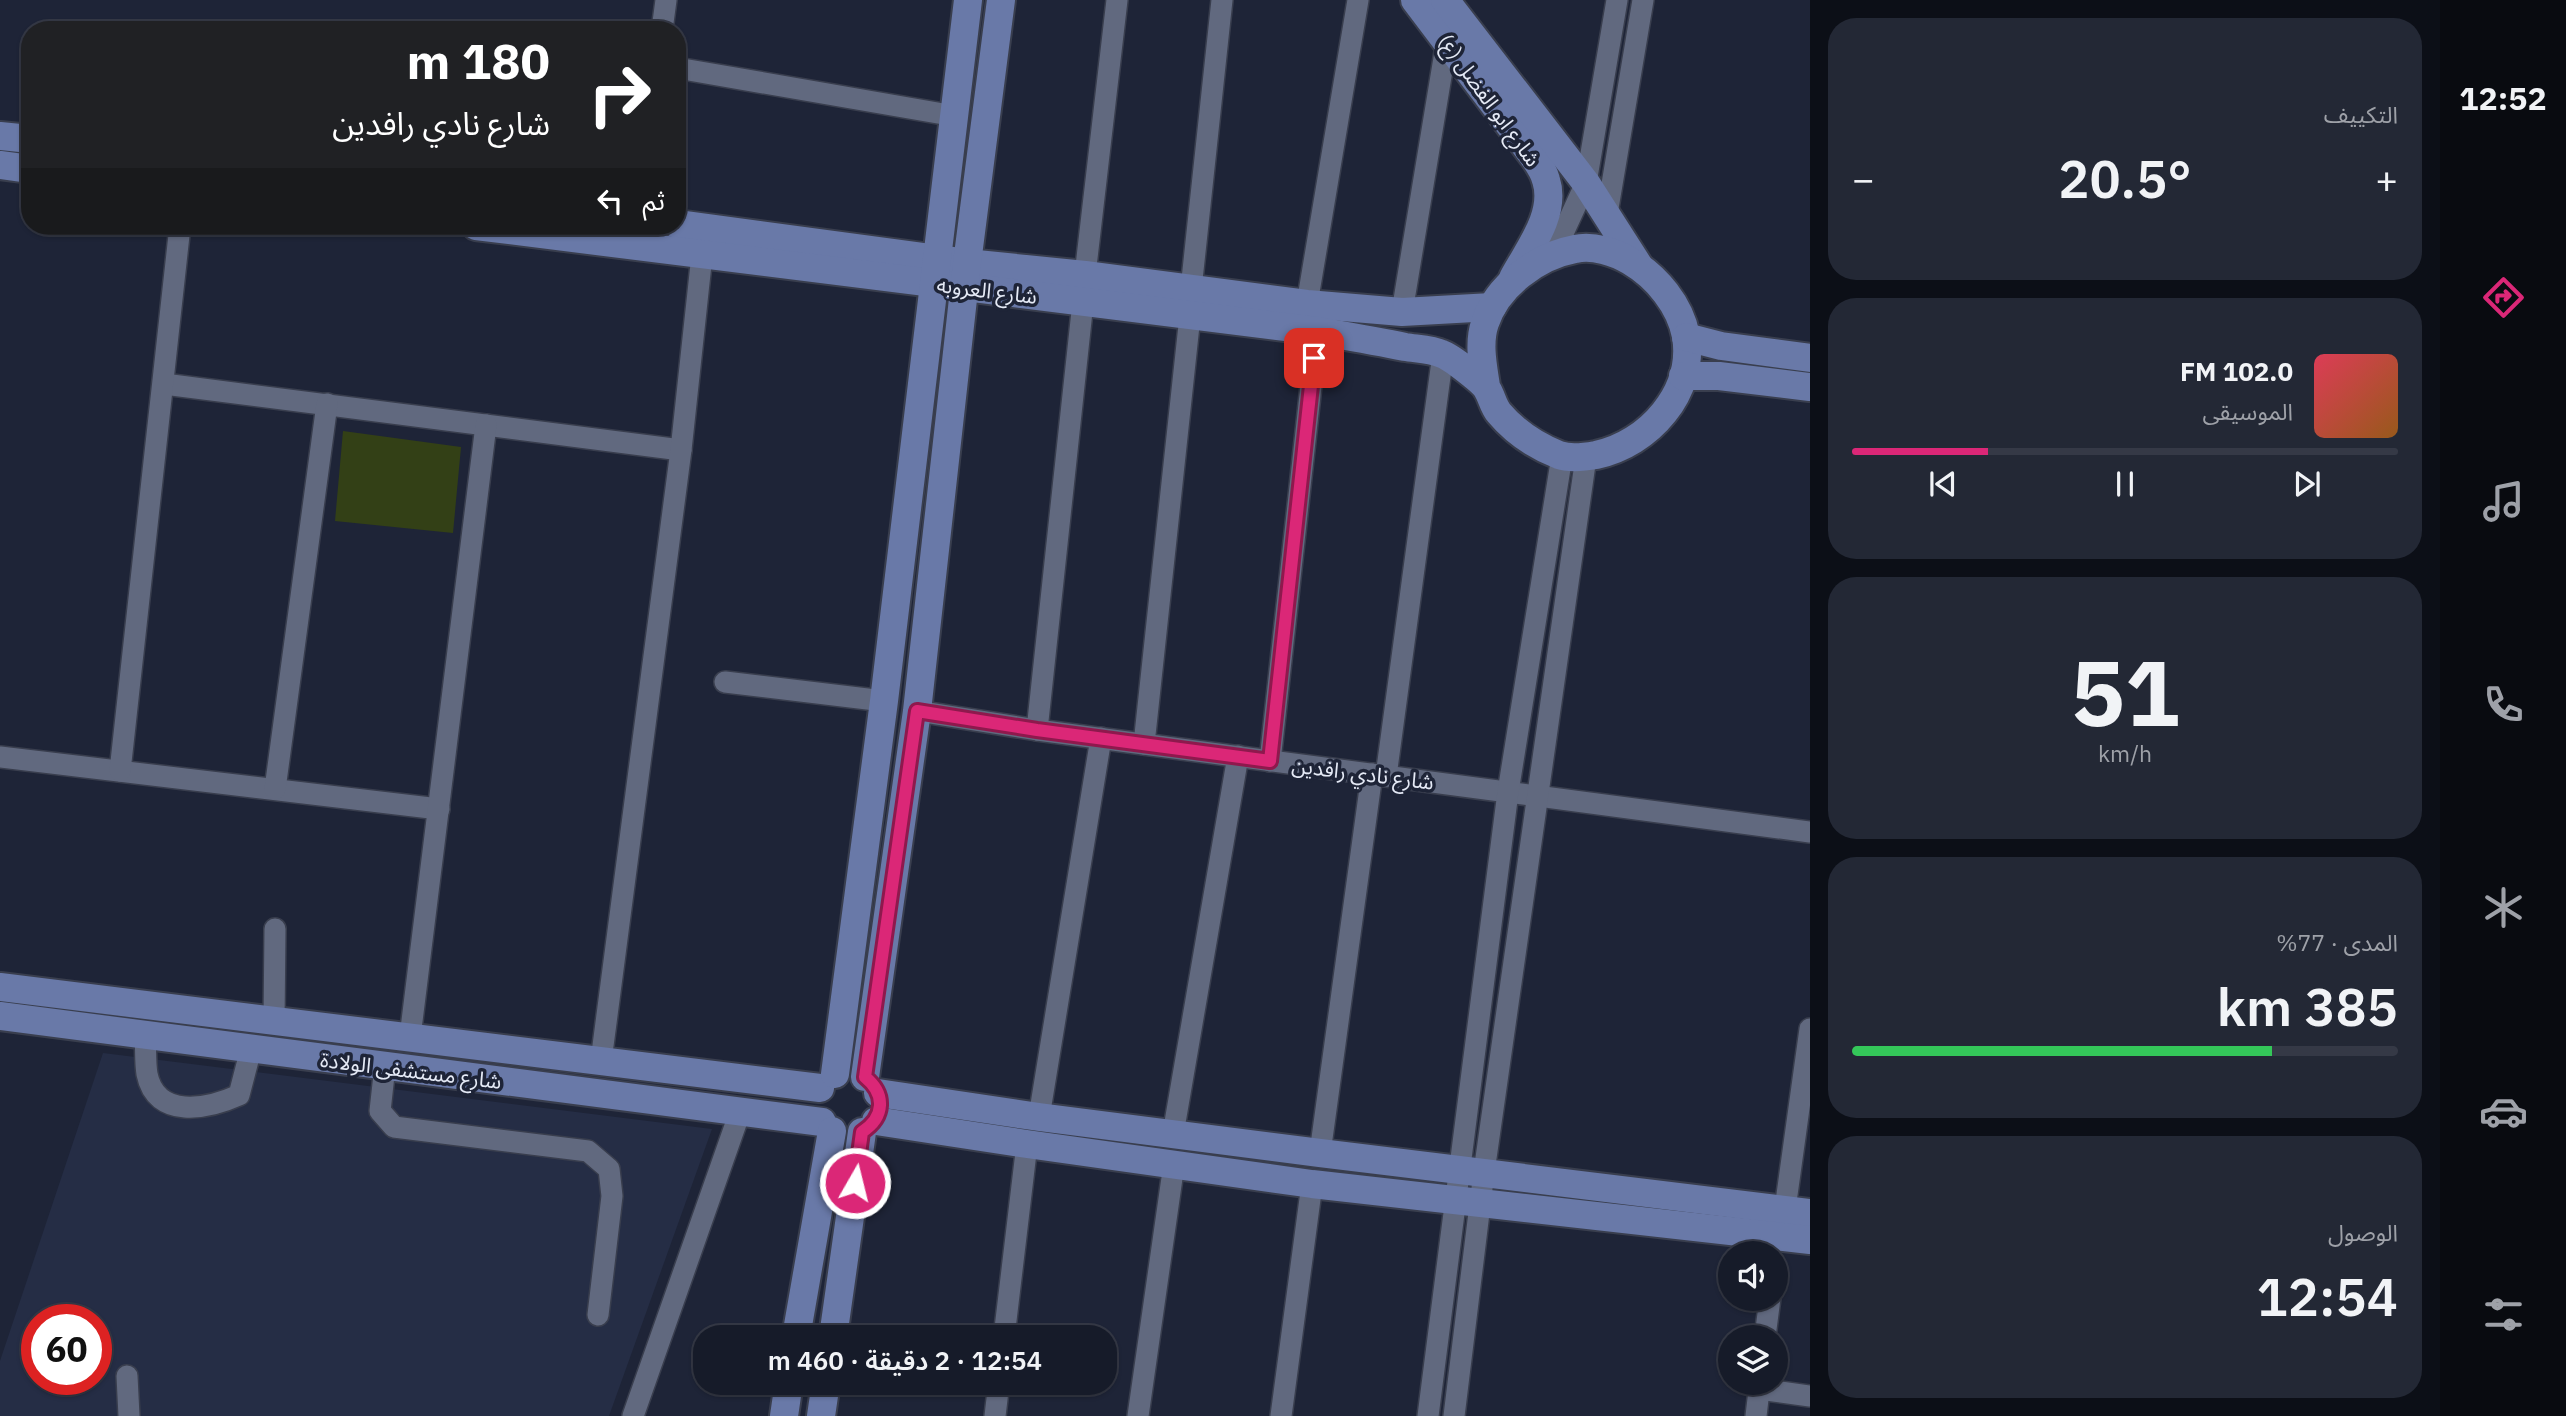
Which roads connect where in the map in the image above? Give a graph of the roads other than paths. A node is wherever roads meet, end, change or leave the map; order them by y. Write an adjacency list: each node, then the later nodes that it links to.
1 (665, 0): 11 (street)
2 (968, 0): 14 (main road)
3 (1001, 0): 28 (main road)
4 (1116, 0): 30 (street)
5 (1222, 0): 31 (street)
6 (1359, 0): 32 (street)
7 (1415, 0): 12 (main road, شارع ابو الفضل (ع))
8 (1445, 0): 19 (main road, شارع ابو الفضل (ع))
9 (1616, 0): 19 (street)
10 (1643, 0): 20 (street)
11 (663, 21)
12 (1447, 40): 29 (main road, شارع ابو الفضل (ع)); 34 (street)
13 (686, 70): 14 (street)
14 (955, 116): 27 (main road)
15 (0, 136): 16 (main road)
16 (21, 138)
17 (0, 165): 18 (main road)
18 (21, 168)
19 (1586, 183): 20 (main road, شارع ابو الفضل (ع)); 25 (street)
20 (1607, 214): 26 (main road, شارع ابو الفضل (ع))
21 (686, 226): 27 (main road, شارع العروبه)
22 (179, 235): 40 (street)
23 (546, 235): 24 (main road, شارع العروبه)
24 (702, 255): 27 (main road, شارع العروبه); 45 (street)
25 (1552, 257): 26 (main road); 29 (main road)
26 (1641, 268): 36 (main road)
27 (936, 271): 28 (main road, شارع العروبه); 48 (main road)
28 (966, 275): 30 (main road, شارع العروبه); 49 (main road)
29 (1511, 281): 33 (main road)
30 (1084, 288): 31 (main road, شارع العروبه); 50 (street)
31 (1191, 302): 32 (main road, شارع العروبه); 35 (main road, شارع العروبه); 52 (street)
32 (1307, 304): 34 (main road, شارع العروبه)
33 (1492, 307): 34 (main road, شارع العروبه); 41 (main road)
34 (1402, 312)
35 (1317, 331): 37 (main road, شارع العروبه); 55 (street)
36 (1686, 337): 38 (main road); 39 (main road)
37 (1443, 354): 41 (main road, شارع العروبه); 57 (street)
38 (1810, 358)
39 (1683, 376): 42 (main road); 46 (main road)
40 (164, 384): 43 (street); 56 (street)
41 (1486, 386): 46 (main road)
42 (1810, 387)
43 (327, 404): 44 (street); 58 (street)
44 (485, 425): 45 (street); 61 (street)
45 (681, 450): 73 (street)
46 (1574, 457): 59 (street); 60 (street)
47 (725, 682): 48 (street)
48 (884, 701): 75 (main road)
49 (917, 711): 50 (street, شارع نادي رافدين); 76 (main road)
50 (1037, 730): 51 (street, شارع نادي رافدين)
51 (1101, 738): 52 (street, شارع نادي رافدين); 78 (street)
52 (1144, 744): 53 (street, شارع نادي رافدين)
53 (1238, 756): 55 (street, شارع نادي رافدين); 80 (street)
54 (0, 757): 56 (street)
55 (1270, 761): 57 (street, شارع نادي رافدين)
56 (120, 771): 58 (street)
57 (1379, 775): 59 (street, شارع نادي رافدين); 82 (street)
58 (275, 789): 61 (street)
59 (1508, 792): 60 (street, شارع نادي رافدين); 84 (street)
60 (1536, 797): 62 (street, شارع نادي رافدين); 84 (street)
61 (439, 809): 70 (street)
62 (1810, 832)
63 (275, 929): 67 (street)
64 (0, 987): 65 (main road, شارع مستشفى الولادة)
65 (218, 1014): 67 (main road, شارع مستشفى الولادة); 71 (main road)
66 (0, 1016): 69 (main road, شارع مستشفى الولادة)
67 (274, 1021): 70 (main road, شارع مستشفى الولادة)
68 (1810, 1029): 87 (street)
69 (145, 1035): 71 (main road, شارع مستشفى الولادة); 72 (street)
70 (410, 1037): 73 (main road, شارع مستشفى الولادة)
71 (211, 1044): 72 (main road, شارع مستشفى الولادة)
72 (251, 1049): 74 (main road, شارع مستشفى الولادة)
73 (601, 1061): 75 (main road, شارع مستشفى الولادة)
74 (385, 1066): 77 (main road, شارع مستشفى الولادة); 89 (street)
75 (827, 1081): 76 (main road); 79 (main road)
76 (870, 1106): 78 (main road); 79 (main road); 81 (main road); 91 (main road)
77 (740, 1112): 79 (main road, شارع مستشفى الولادة); 101 (street)
78 (1039, 1117): 80 (main road)
79 (827, 1126): 90 (main road)
80 (1173, 1134): 82 (main road)
81 (1027, 1144): 83 (main road); 92 (street)
82 (1320, 1153): 84 (main road)
83 (1174, 1164): 85 (main road); 105 (street)
84 (1471, 1171): 86 (street); 87 (main road)
85 (1312, 1184): 86 (main road); 106 (street)
86 (1469, 1203): 87 (main road); 107 (street); 108 (street)
87 (1787, 1228): 88 (main road)
88 (1810, 1240)
89 (598, 1315)
90 (798, 1325)
91 (834, 1325)
92 (1005, 1325)
93 (127, 1376): 100 (street)
94 (1788, 1392): 99 (street)
95 (787, 1395): 102 (main road)
96 (824, 1395): 103 (main road)
97 (997, 1395): 104 (street)
98 (1759, 1395): 109 (street)
99 (1810, 1396)
100 (129, 1416)
101 (633, 1416)
102 (784, 1416)
103 (821, 1416)
104 (995, 1416)
105 (1138, 1416)
106 (1281, 1416)
107 (1428, 1416)
108 (1454, 1416)
109 (1756, 1416)

